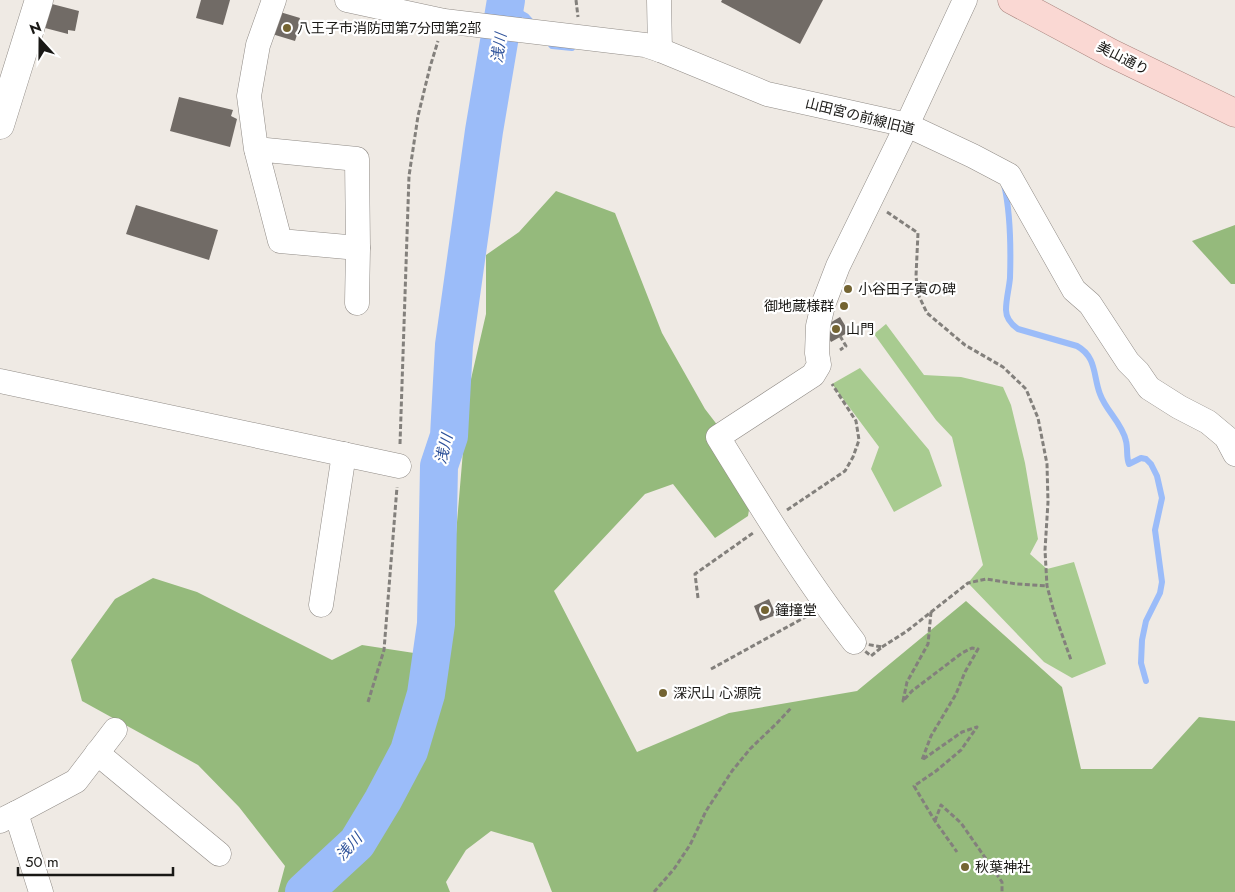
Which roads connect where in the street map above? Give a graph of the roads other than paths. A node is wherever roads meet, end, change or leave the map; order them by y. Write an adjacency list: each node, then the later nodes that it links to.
1 (39, 0): 9 (main road)
2 (274, 0): 11 (street)
3 (347, 0): 7 (street, 山田宮の前線旧道)
4 (659, 0): 7 (street)
5 (965, 0): 10 (street)
6 (1012, 0): 8 (main road, 美山通り)
7 (660, 50): 10 (street, 山田宮の前線旧道)
8 (1235, 113)
9 (0, 125)
10 (904, 131): 16 (street, 山田宮の前線旧道); 19 (street)
11 (256, 149): 12 (street); 12 (street)
12 (358, 248): 13 (street)
13 (357, 303)
14 (0, 380): 15 (street)
15 (344, 454): 17 (street); 18 (street)
16 (1235, 454)
17 (399, 466)
18 (321, 605)
19 (854, 642)
20 (115, 730): 21 (street)
21 (97, 753): 22 (street); 23 (street)
22 (8, 817): 24 (street)
23 (219, 854)
24 (41, 892)

